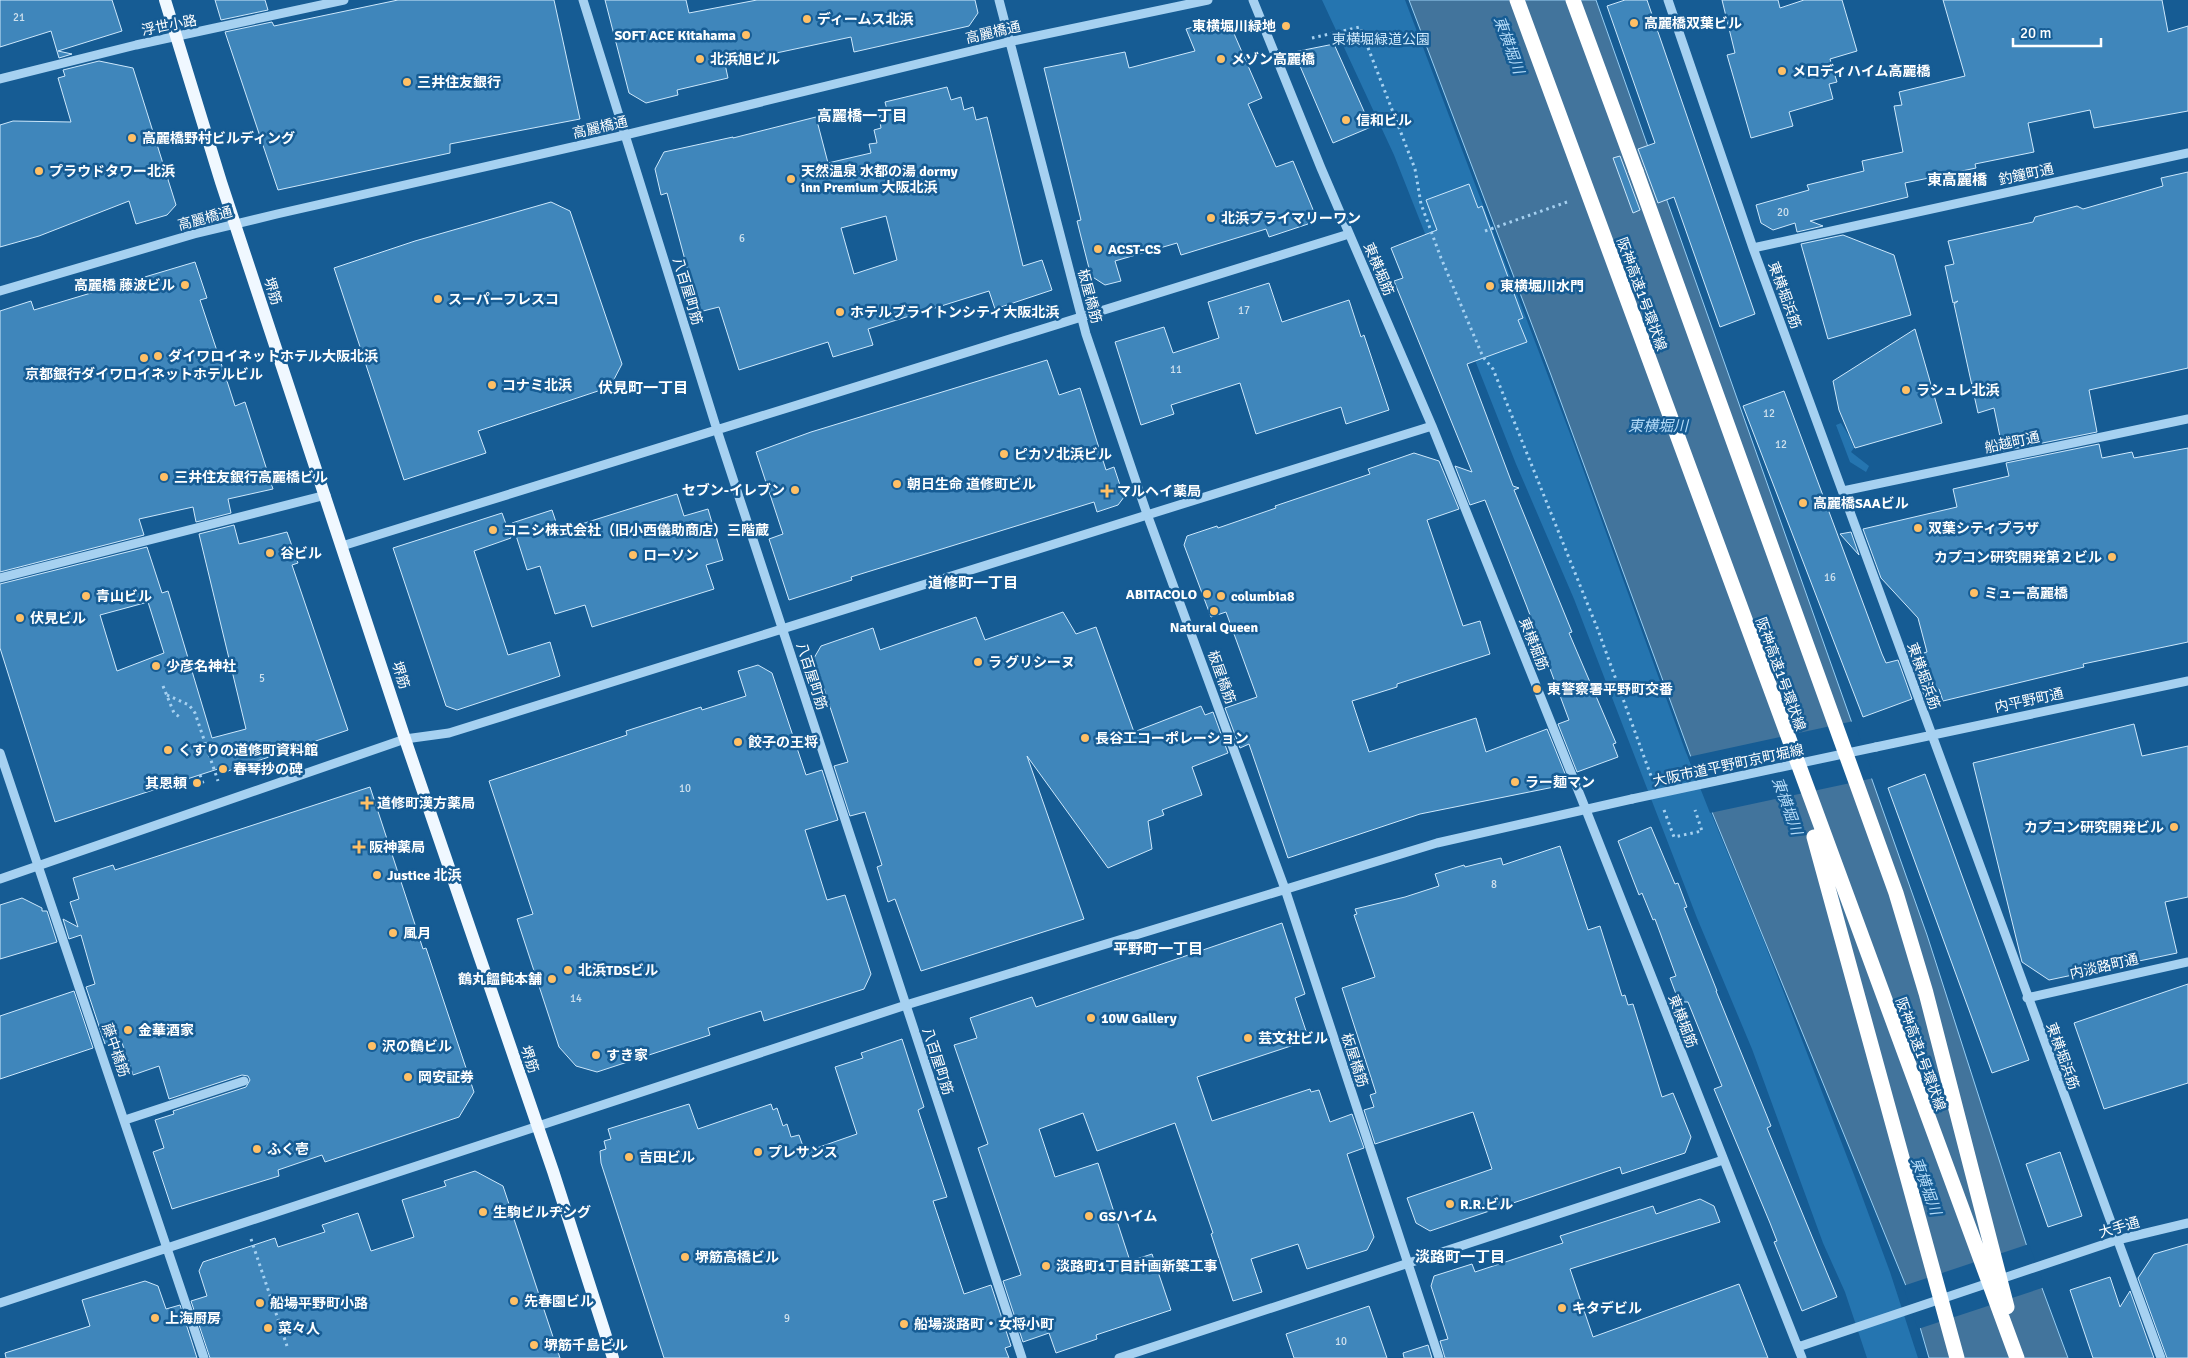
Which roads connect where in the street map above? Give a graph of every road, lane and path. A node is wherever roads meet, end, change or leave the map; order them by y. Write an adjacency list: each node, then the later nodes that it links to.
1 (166, 0): 10 (main road, 堺筋)
2 (344, 0): 10 (street, 浮世小路)
3 (583, 0): 14 (street, 八百屋町筋)
4 (999, 0): 12 (street, 板屋橋筋)
5 (1208, 0): 12 (street, 高麗橋通)
6 (1253, 0): 19 (street, 東横堀筋)
7 (1517, 0): 36 (highway, 阪神高速1号環状線, bridge)
8 (1573, 0): 73 (highway, bridge)
9 (1668, 0): 20 (street, 東横堀浜筋)
10 (177, 37): 13 (street, 浮世小路); 17 (main road, 堺筋)
11 (1312, 38): 43 (path)
12 (1008, 42): 14 (street, 高麗橋通); 22 (street, 板屋橋筋)
13 (0, 79)
14 (625, 135): 17 (street, 高麗橋通); 25 (street, 八百屋町筋)
15 (2188, 153): 20 (street, 釣鐘町通)
16 (1576, 199): 18 (path)
17 (235, 224): 21 (street, 高麗橋通); 27 (main road, 堺筋)
18 (1485, 231)
19 (1349, 234): 22 (street); 24 (street, 東横堀筋)
20 (1752, 248): 26 (street, 東横堀浜筋)
21 (0, 292)
22 (1081, 317): 25 (street); 28 (street, 板屋橋筋)
23 (2188, 419): 26 (street, 船越町通)
24 (1432, 426): 28 (street); 46 (street, 東横堀筋)
25 (717, 430): 29 (street); 31 (street, 八百屋町筋)
26 (1843, 491): 37 (street, 東横堀浜筋)
27 (326, 495): 29 (main road, 堺筋); 30 (street)
28 (1147, 514): 31 (street); 50 (street, 板屋橋筋)
29 (342, 546): 38 (main road, 堺筋)
30 (0, 578)
31 (783, 630): 38 (street); 53 (street, 八百屋町筋)
32 (2188, 681): 37 (street, 内平野町通)
33 (163, 686): 34 (path)
34 (167, 695): 35 (path); 42 (path)
35 (181, 718)
36 (1782, 723): 72 (highway, bridge); 73 (highway, 阪神高速1号環状線, bridge)
37 (1931, 735): 39 (street, 内平野町通); 52 (street, 東横堀浜筋)
38 (405, 739): 48 (street); 56 (main road, 堺筋)
39 (1876, 747): 46 (street, 大阪市道平野町京町堀線, bridge)
40 (0, 753): 48 (street, 藤中橋筋)
41 (200, 775): 44 (path)
42 (218, 781)
43 (1654, 785)
44 (204, 786)
45 (1661, 802): 47 (path)
46 (1586, 810): 50 (street, 大阪市道平野町京町堀線); 57 (street, 東横堀筋)
47 (1695, 810)
48 (40, 865): 49 (street); 55 (street, 藤中橋筋)
49 (0, 879)
50 (1285, 889): 53 (street, 大阪市道平野町京町堀線); 62 (street, 板屋橋筋)
51 (2188, 962): 52 (street, 内淡路町通)
52 (2027, 998): 60 (street, 東横堀浜筋)
53 (906, 1005): 56 (street, 大阪市道平野町京町堀線); 68 (street, 八百屋町筋)
54 (244, 1081): 55 (street)
55 (125, 1120): 61 (street, 藤中橋筋)
56 (536, 1125): 58 (street, 大阪市道平野町京町堀線); 67 (main road, 堺筋)
57 (1723, 1160): 62 (street); 65 (street, 東横堀筋)
58 (246, 1222): 61 (street, 大阪市道平野町京町堀線); 64 (path)
59 (2188, 1223): 60 (street, 大手通)
60 (2117, 1240): 65 (street, 大手通, bridge); 74 (street, 東横堀浜筋)
61 (167, 1248): 63 (street, 大阪市道平野町京町堀線); 66 (street, 藤中橋筋)
62 (1407, 1264): 69 (street); 70 (street, 板屋橋筋)
63 (0, 1302)
64 (287, 1346)
65 (1798, 1346): 71 (street, 東横堀筋)
66 (204, 1358)
67 (613, 1358)
68 (1022, 1358)
69 (1119, 1358)
70 (1439, 1358)
71 (1802, 1358)
72 (1957, 1358)
73 (2018, 1358)
74 (2161, 1358)

